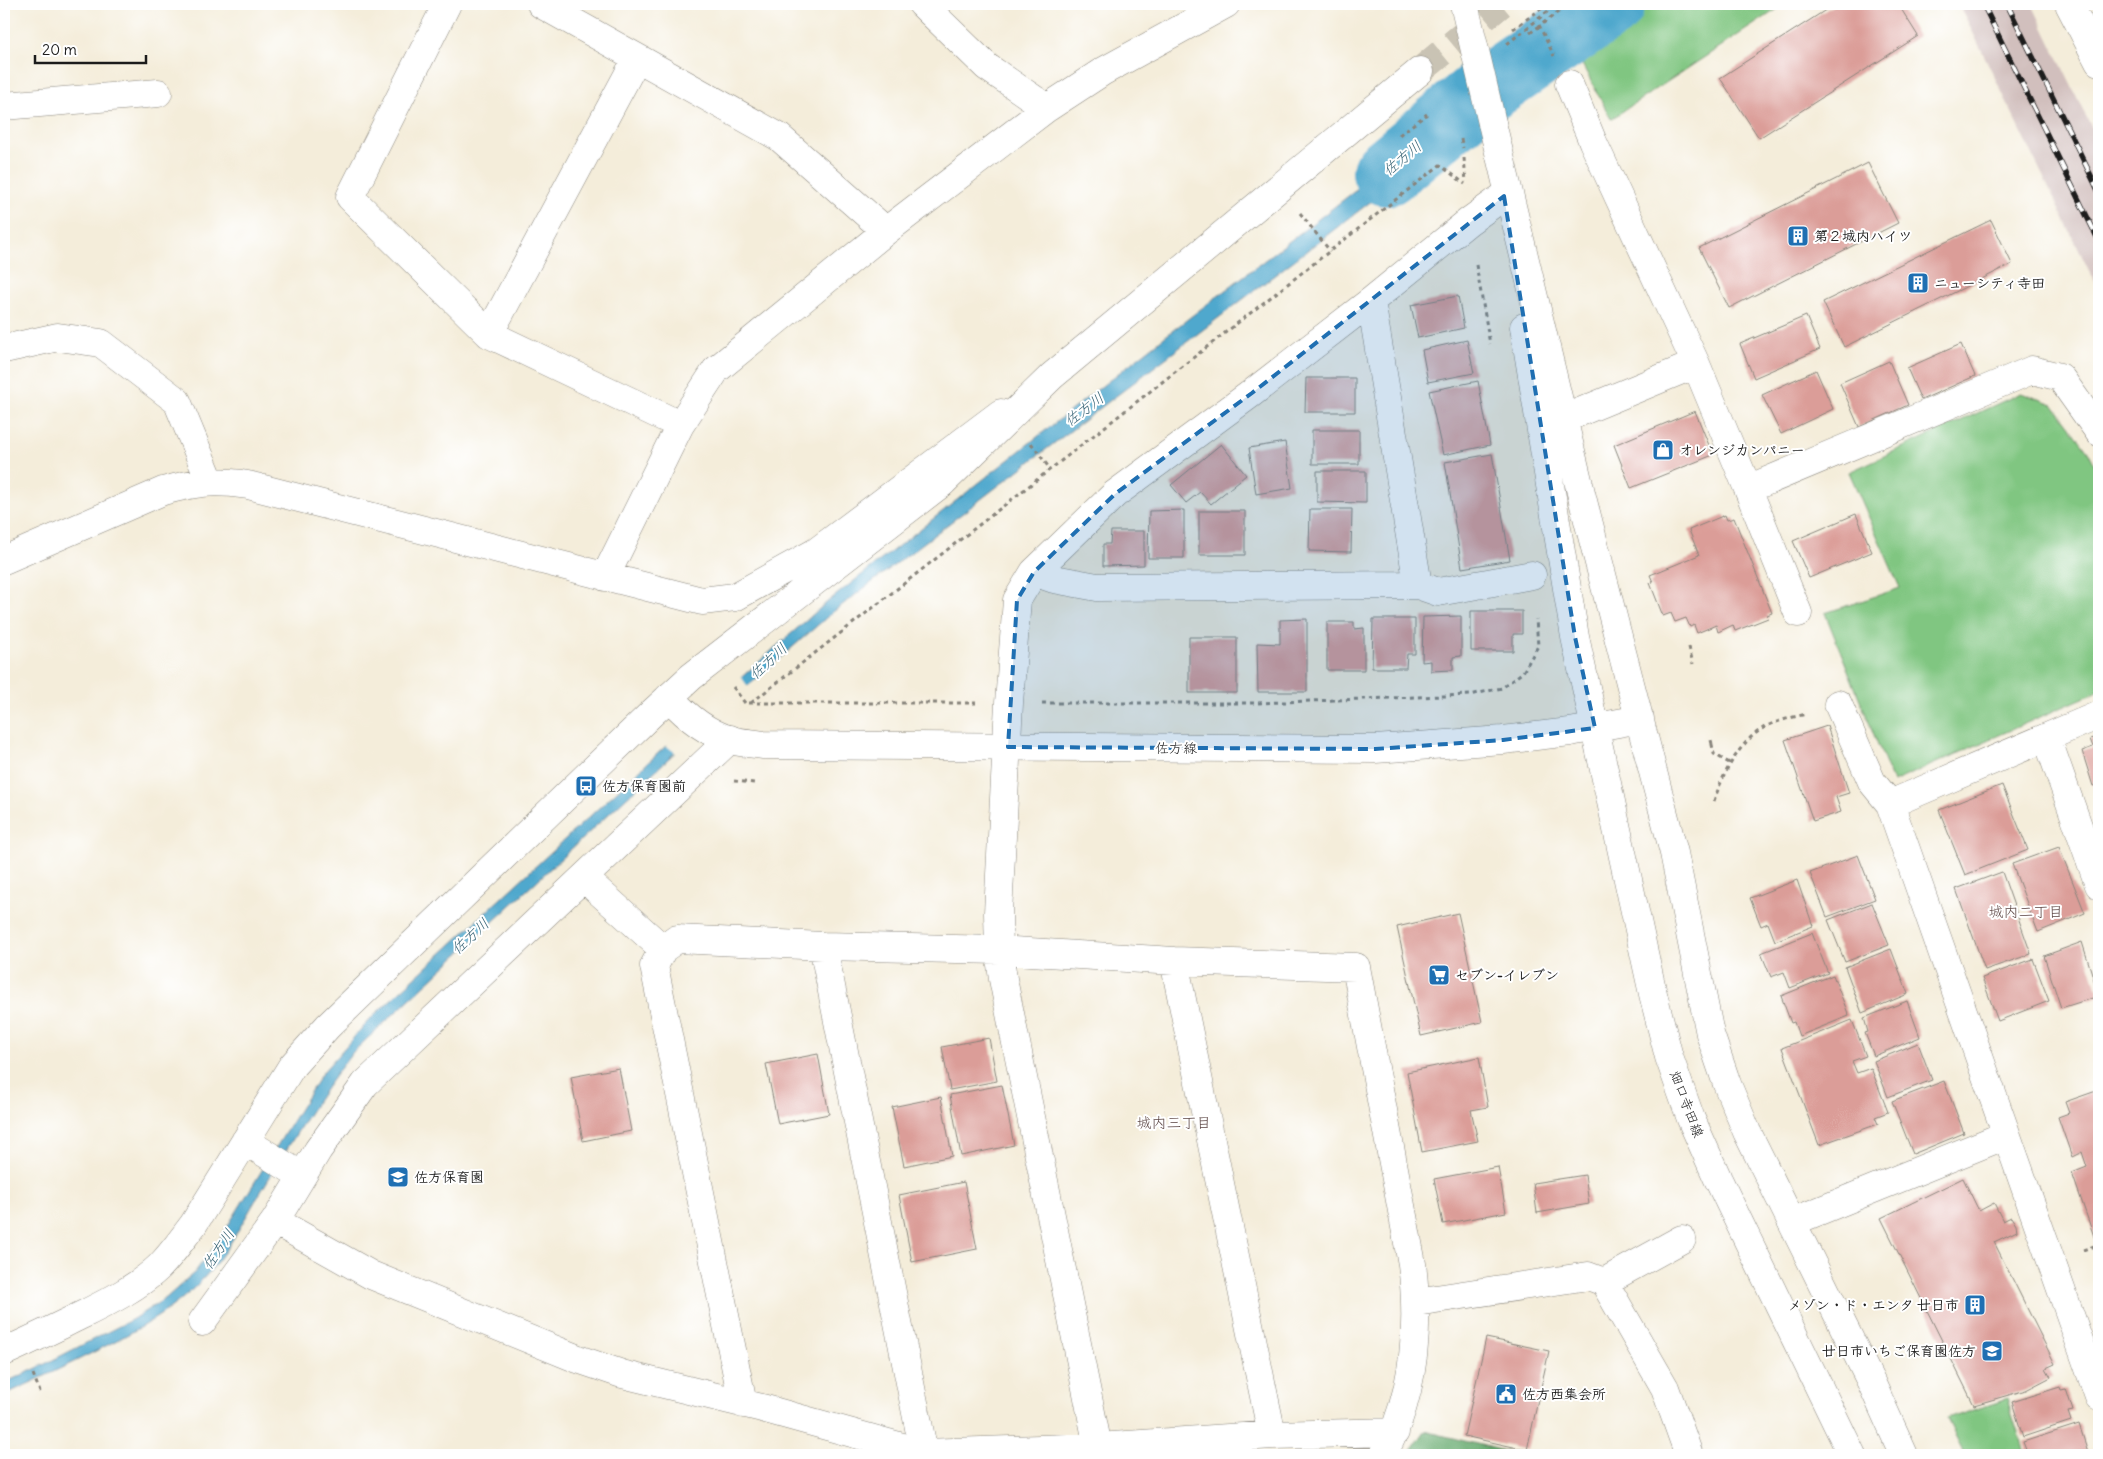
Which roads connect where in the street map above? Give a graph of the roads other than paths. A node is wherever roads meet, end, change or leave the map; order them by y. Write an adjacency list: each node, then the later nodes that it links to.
1 (447, 4): 18 (street)
2 (541, 4): 7 (street)
3 (922, 4): 13 (street)
4 (1464, 4): 14 (street, bridge)
5 (2070, 4): 8 (street)
6 (1211, 7): 13 (street)
7 (637, 58): 16 (street); 18 (street)
8 (2099, 62)
9 (1420, 71): 20 (street)
10 (1569, 84): 21 (street)
11 (158, 93): 12 (street)
12 (4, 106)
13 (1047, 108): 16 (street)
14 (1492, 123): 15 (street, 畑口寺田線); 22 (street)
15 (1504, 196): 17 (street); 37 (street, 畑口寺田線)
16 (886, 231): 23 (street)
17 (1371, 301): 28 (street); 31 (street)
18 (489, 334): 23 (street)
19 (4, 349): 25 (street)
20 (1072, 360): 30 (street); 33 (street)
21 (1696, 364): 22 (street); 26 (street)
22 (1563, 419): 36 (street)
23 (680, 425): 30 (street)
24 (2099, 432): 26 (street)
25 (210, 482): 27 (street); 30 (street)
26 (1748, 489): 32 (street)
27 (4, 560)
28 (1034, 572): 31 (street); 40 (street)
29 (1532, 575): 31 (street)
30 (606, 577)
31 (1418, 585)
32 (1798, 613)
33 (673, 701): 38 (street); 49 (street)
34 (1838, 704): 41 (street)
35 (2099, 715): 39 (street)
36 (1640, 719): 37 (street, 佐方線); 51 (street)
37 (1595, 728): 40 (street, 佐方線); 65 (street, 畑口寺田線)
38 (723, 736): 40 (street, 佐方線); 49 (street)
39 (2047, 738): 41 (street); 42 (street)
40 (1008, 747): 46 (street)
41 (1890, 804): 48 (street)
42 (2099, 885)
43 (594, 888): 45 (street)
44 (823, 946): 45 (street); 46 (street); 62 (street)
45 (663, 949): 58 (street)
46 (999, 950): 47 (street); 61 (street)
47 (1174, 961): 54 (street); 60 (street)
48 (2006, 1135): 51 (street); 57 (street)
49 (272, 1157): 50 (street); 56 (street)
50 (275, 1220): 55 (street); 58 (street)
51 (1792, 1222): 66 (street)
52 (1682, 1239): 53 (street)
53 (1604, 1282): 54 (street); 64 (street)
54 (1416, 1302): 59 (street)
55 (202, 1322)
56 (4, 1352)
57 (2099, 1397)
58 (743, 1404): 62 (street)
59 (1395, 1432): 60 (street); 63 (street)
60 (1272, 1435): 61 (street)
61 (1098, 1447): 62 (street)
62 (924, 1454)
63 (1383, 1455)
64 (1690, 1455)
65 (1852, 1455)
66 (1904, 1455)

